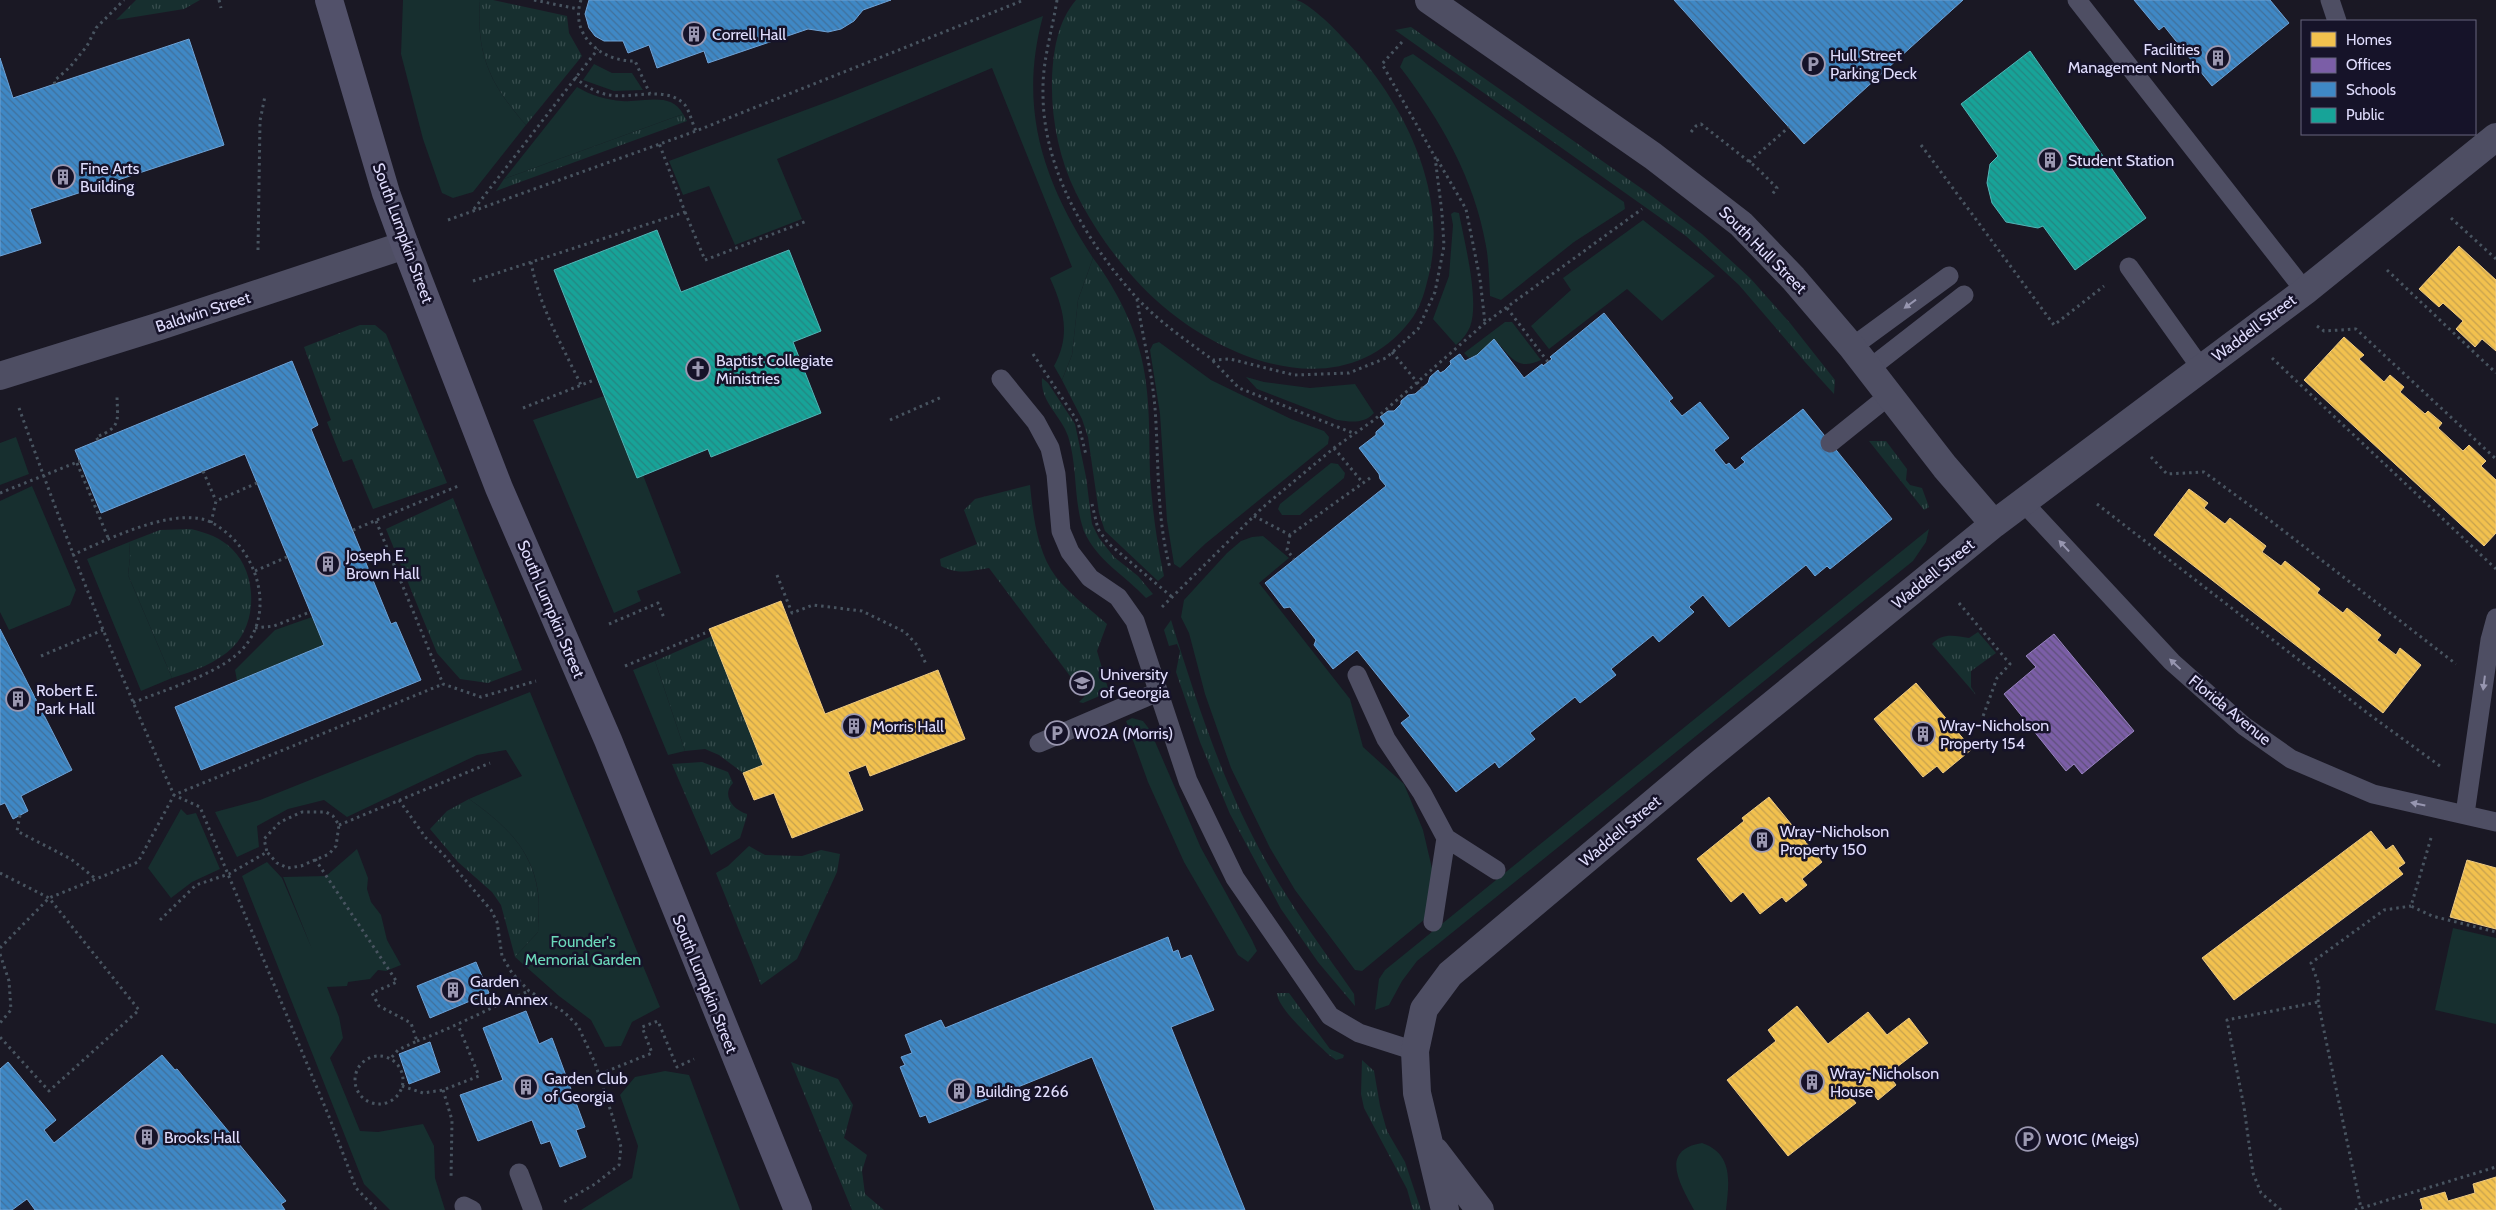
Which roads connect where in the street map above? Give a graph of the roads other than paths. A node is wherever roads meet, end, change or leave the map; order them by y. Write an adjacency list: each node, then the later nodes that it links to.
1 (329, 0): 7 (main road, South Lumpkin Street)
2 (1429, 0): 12 (street, South Hull Street)
3 (2077, 0): 10 (lane)
4 (2330, 0): 5 (lane)
5 (2338, 20)
6 (2496, 137): 10 (street, Waddell Street)
7 (404, 245): 15 (street, Baldwin Street); 34 (main road, South Lumpkin Street)
8 (2129, 267): 13 (lane)
9 (1949, 276): 12 (lane, one-way to 12)
10 (2305, 291): 13 (street, Waddell Street)
11 (1964, 295): 14 (lane)
12 (1852, 347): 14 (street, South Hull Street)
13 (2201, 368): 19 (street, Waddell Street)
14 (1869, 369): 17 (street, South Hull Street)
15 (0, 376)
16 (1001, 379): 23 (lane)
17 (1891, 394): 18 (lane); 20 (street, South Hull Street)
18 (1830, 443)
19 (2023, 502): 20 (street, Waddell Street); 25 (lane, Florida Avenue, one-way to 19)
20 (1994, 524): 30 (street, Waddell Street)
21 (2496, 618): 25 (lane, one-way to 25)
22 (1357, 675): 27 (lane)
23 (1158, 692): 24 (lane); 30 (lane)
24 (1039, 743)
25 (2465, 814): 26 (lane, Florida Avenue)
26 (2496, 822)
27 (1446, 838): 28 (lane); 29 (lane)
28 (1496, 870)
29 (1433, 922)
30 (1415, 1051): 31 (street)
31 (1429, 1142): 35 (street); 36 (street)
32 (519, 1173): 33 (lane)
33 (533, 1210)
34 (798, 1210)
35 (1446, 1210)
36 (1480, 1210)

